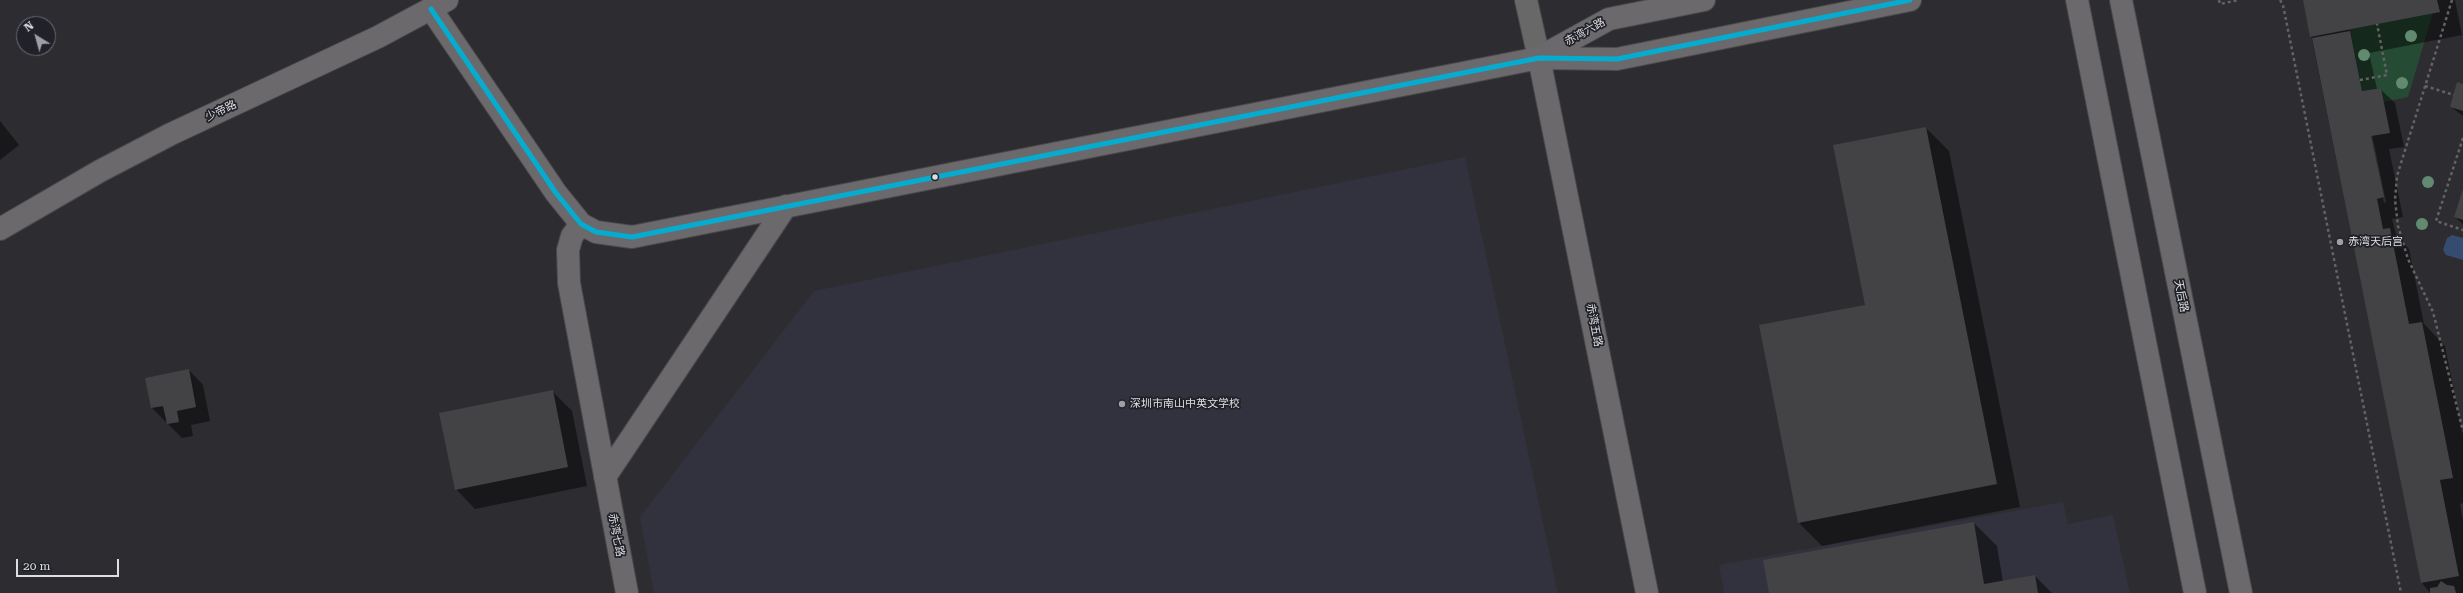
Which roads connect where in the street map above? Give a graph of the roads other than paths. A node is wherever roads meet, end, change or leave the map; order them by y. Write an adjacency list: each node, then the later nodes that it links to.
1 (1526, 0): 7 (street)
2 (1704, 0): 7 (street, 赤湾六路)
3 (1910, 0): 7 (street, 赤湾六路)
4 (2077, 0): 14 (street)
5 (2121, 0): 15 (street, 天后路)
6 (439, 4): 9 (street); 10 (street, 少帝路)
7 (1539, 58): 8 (street, 赤湾六路); 13 (street, 赤湾五路)
8 (786, 206): 9 (street, 赤湾六路); 11 (street)
9 (581, 224): 11 (street, 赤湾七路)
10 (0, 229)
11 (605, 477): 12 (street, 赤湾七路)
12 (627, 593)
13 (1647, 593)
14 (2195, 593)
15 (2241, 593)

